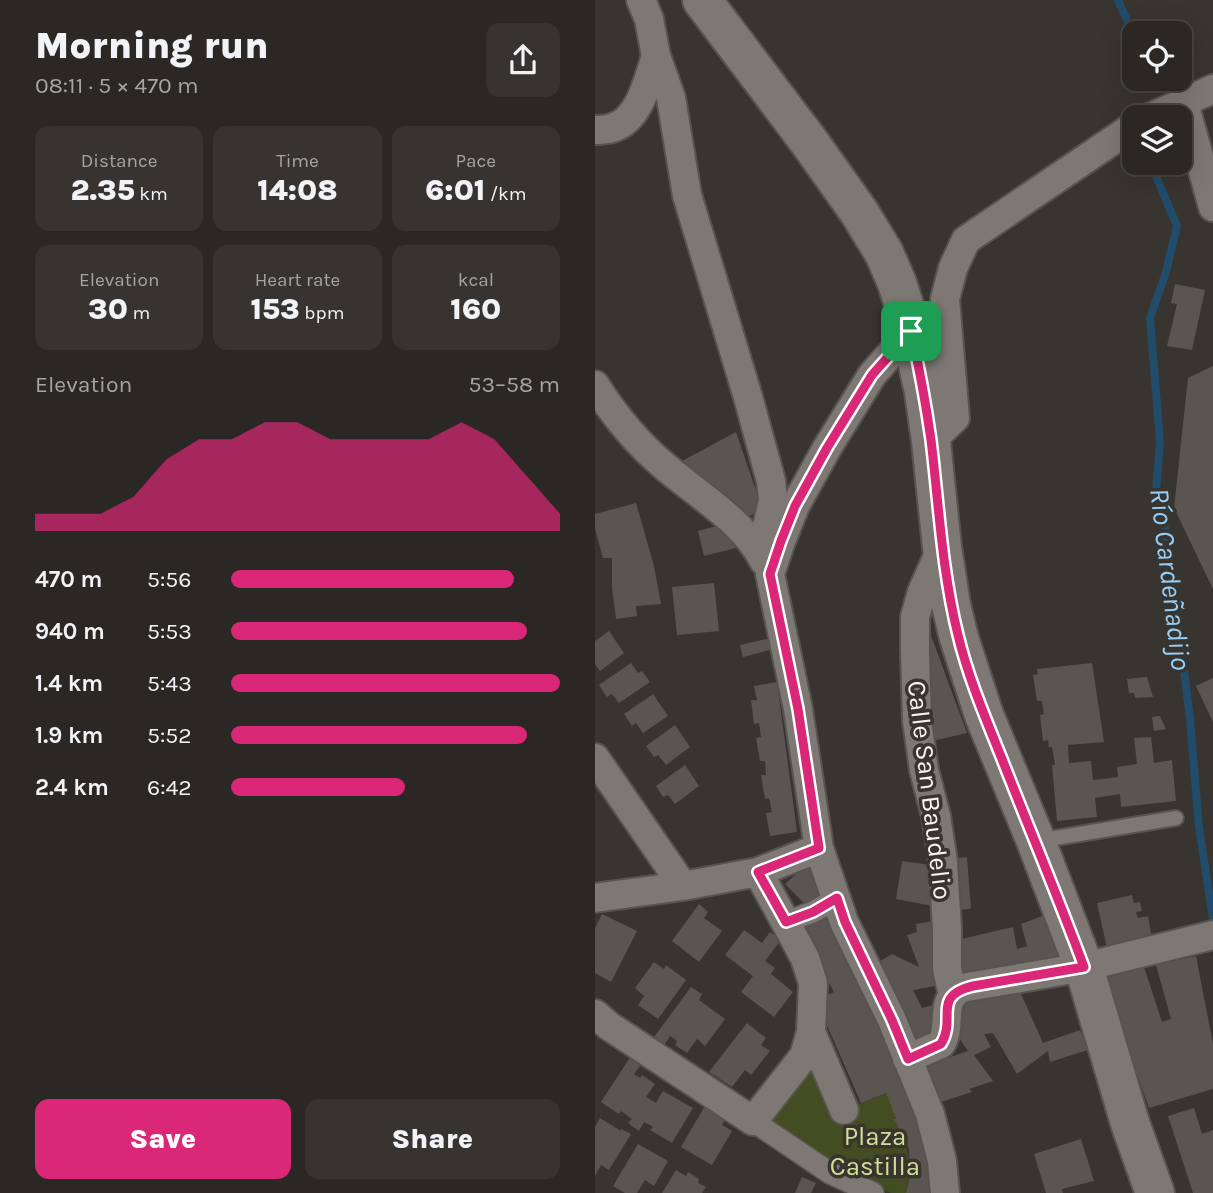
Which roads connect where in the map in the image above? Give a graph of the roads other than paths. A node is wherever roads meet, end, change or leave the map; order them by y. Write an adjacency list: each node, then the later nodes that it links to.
1 (641, 0): 3 (street)
2 (702, 0): 10 (main road)
3 (656, 56): 7 (street); 13 (street)
4 (1213, 89): 5 (street)
5 (1184, 103): 6 (street); 9 (street)
6 (1179, 105)
7 (595, 130)
8 (1122, 134): 12 (street)
9 (1213, 207)
10 (911, 331): 12 (main road); 15 (street)
11 (595, 386): 13 (street)
12 (931, 441): 14 (main road)
13 (757, 547): 15 (street)
14 (942, 547): 18 (main road); 27 (street, Calle San Baudelio)
15 (770, 574): 19 (street)
16 (595, 758): 21 (street)
17 (1176, 818): 18 (lane)
18 (1036, 841): 26 (main road)
19 (819, 848): 20 (street); 23 (street)
20 (758, 872): 21 (street); 24 (street)
21 (683, 886): 22 (street)
22 (595, 898)
23 (837, 898): 24 (street); 30 (street)
24 (786, 922): 29 (street)
25 (1212, 935): 26 (street)
26 (1084, 967): 27 (street); 35 (main road)
27 (953, 995): 30 (street, Calle San Baudelio)
28 (595, 1014): 32 (street)
29 (811, 1032): 31 (street); 32 (street)
30 (908, 1059): 34 (street)
31 (844, 1110)
32 (753, 1121): 33 (street)
33 (873, 1193)
34 (945, 1193)
35 (1155, 1193)

